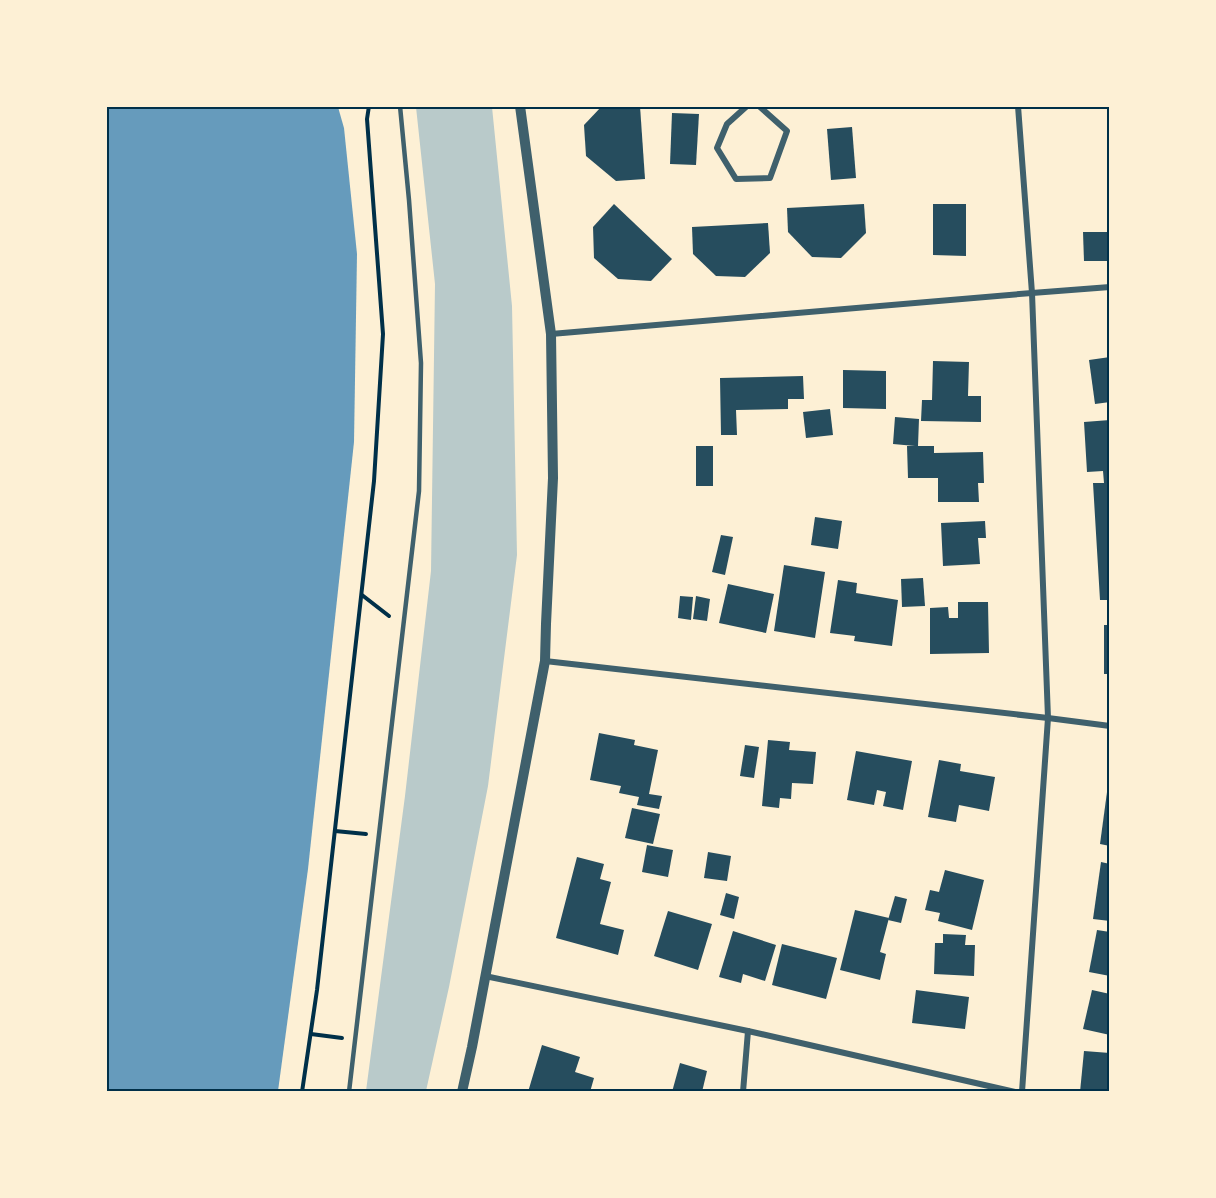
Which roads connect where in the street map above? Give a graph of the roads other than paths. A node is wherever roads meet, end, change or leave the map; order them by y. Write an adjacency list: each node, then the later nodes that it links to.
1 (400, 106): 14 (lane)
2 (520, 106): 8 (street)
3 (747, 106): 4 (street)
4 (759, 106)
5 (1018, 106): 7 (street)
6 (1110, 287): 7 (street)
7 (1032, 293): 8 (street); 10 (street)
8 (551, 334): 9 (street)
9 (545, 662): 10 (street); 12 (street)
10 (1048, 718): 11 (street); 18 (street)
11 (1110, 726)
12 (485, 976): 13 (street); 15 (street)
13 (748, 1031): 16 (street); 17 (street)
14 (349, 1092)
15 (462, 1092)
16 (743, 1092)
17 (1015, 1092)
18 (1022, 1092)

